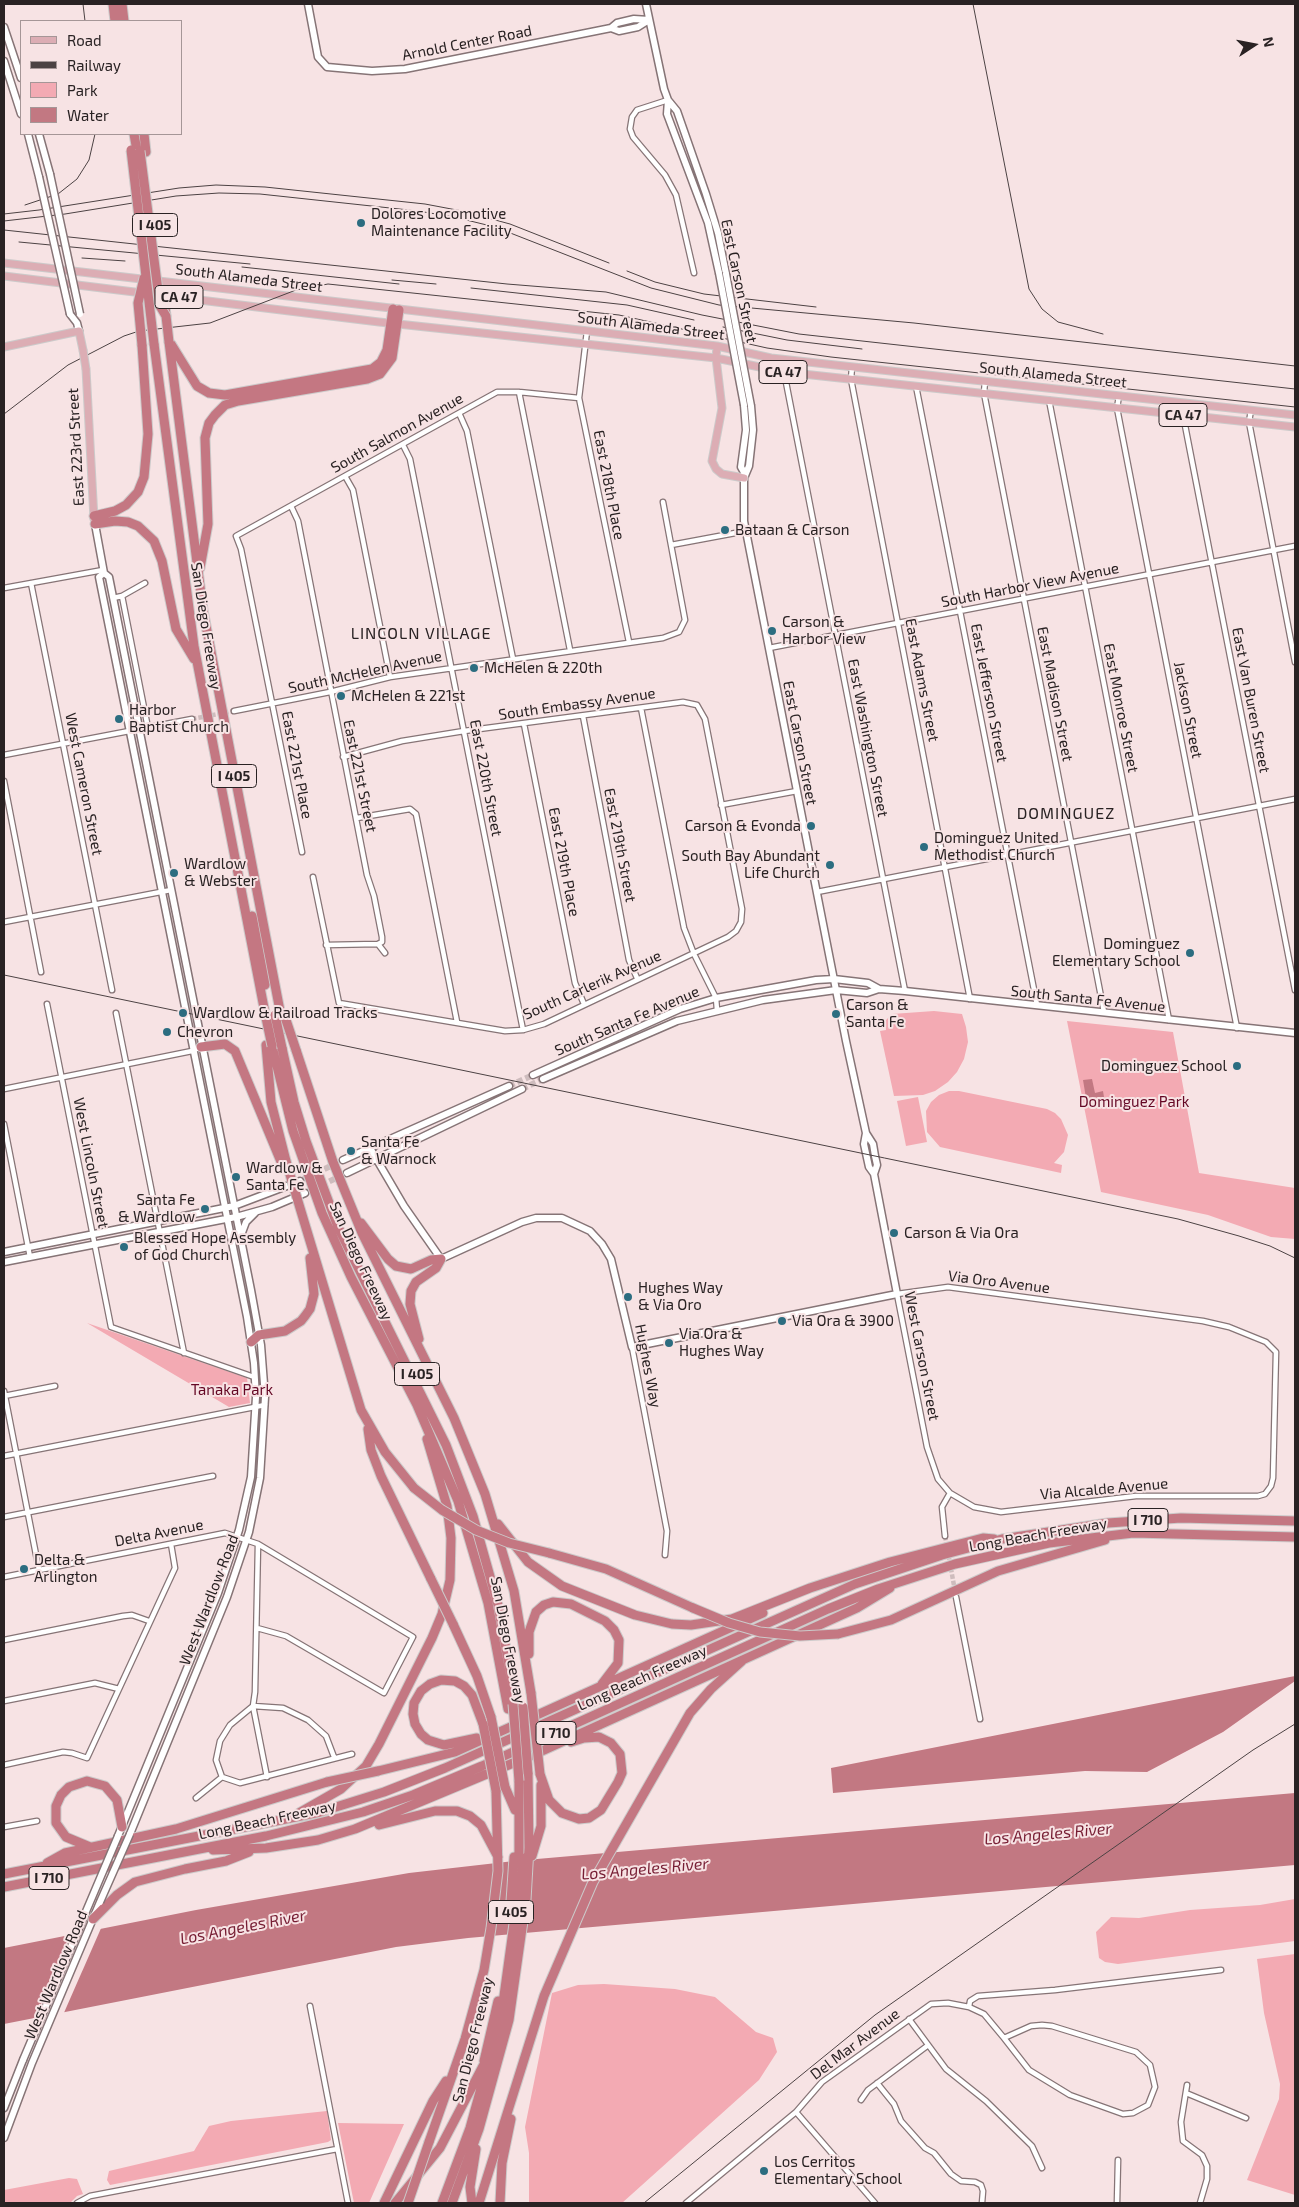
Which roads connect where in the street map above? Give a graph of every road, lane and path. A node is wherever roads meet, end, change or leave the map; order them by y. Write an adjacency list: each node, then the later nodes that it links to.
1 (113, 4): 6 (highway)
2 (120, 4): 7 (highway)
3 (128, 4): 8 (highway)
4 (308, 4): 9 (main road, Arnold Center Road)
5 (646, 4): 9 (main road, East Carson Street)
6 (115, 20)
7 (123, 20)
8 (130, 20)
9 (649, 20): 13 (main road, East Carson Street)
10 (4, 27): 12 (main road)
11 (4, 61): 14 (main road)
12 (20, 75)
13 (668, 100): 24 (street); 55 (main road, East Carson Street, bridge)
14 (20, 111)
15 (28, 135): 27 (main road, bridge)
16 (39, 135): 27 (main road, East 223rd Street, bridge)
17 (130, 135): 21 (highway, San Diego Freeway / I 405)
18 (134, 135): 21 (highway)
19 (138, 135): 21 (highway)
20 (144, 135): 21 (highway, San Diego Freeway / I 405)
21 (138, 151): 23 (highway, San Diego Freeway / I 405, bridge); 31 (highway, bridge); 31 (highway, San Diego Freeway / I 405, bridge)
22 (4, 263): 26 (main road, South Alameda Street / CA 47)
23 (146, 270): 31 (highway, San Diego Freeway / I 405, bridge); 58 (highway, bridge)
24 (694, 273)
25 (4, 276): 28 (main road, South Alameda Street / CA 47)
26 (396, 309): 28 (highway); 30 (main road, South Alameda Street / CA 47)
27 (77, 323): 29 (main road, East 223rd Street)
28 (395, 323): 31 (highway); 32 (main road, South Alameda Street / CA 47); 67 (highway)
29 (78, 331): 34 (main road); 58 (main road, East 223rd Street, bridge)
30 (587, 331): 32 (street, East 218th Place); 33 (main road, South Alameda Street / CA 47)
31 (161, 343): 67 (highway, San Diego Freeway / I 405); 80 (highway, San Diego Freeway / I 405)
32 (586, 344): 35 (main road, South Alameda Street / CA 47); 44 (street, East 218th Place)
33 (717, 346): 35 (main road); 36 (main road, South Alameda Street / CA 47)
34 (4, 347)
35 (716, 358): 37 (main road, South Alameda Street / CA 47); 55 (main road)
36 (852, 367): 38 (street, East Adams Street); 39 (main road, South Alameda Street / CA 47)
37 (784, 372): 38 (main road, South Alameda Street / CA 47); 78 (street, East Washington Street)
38 (851, 379): 40 (main road, South Alameda Street / CA 47); 77 (street, East Adams Street)
39 (985, 381): 42 (street, East Madison Street); 43 (main road, South Alameda Street / CA 47)
40 (916, 386): 42 (main road, South Alameda Street / CA 47); 76 (street, East Jefferson Street)
41 (519, 392): 44 (street, South Salmon Avenue); 48 (street, South Salmon Avenue); 82 (street)
42 (984, 393): 45 (main road, South Alameda Street / CA 47); 75 (street, East Madison Street)
43 (1118, 396): 46 (street, Jackson Street); 47 (main road, South Alameda Street / CA 47)
44 (579, 398): 79 (street, East 218th Place)
45 (1049, 400): 46 (main road, South Alameda Street / CA 47); 70 (street, East Monroe Street)
46 (1117, 408): 49 (main road, South Alameda Street / CA 47); 66 (street, Jackson Street)
47 (1251, 410): 50 (main road, South Alameda Street / CA 47); 51 (street)
48 (459, 413): 53 (street, South Salmon Avenue); 83 (street)
49 (1183, 415): 51 (main road, South Alameda Street / CA 47); 64 (street, East Van Buren Street)
50 (1295, 415)
51 (1250, 422): 52 (main road, South Alameda Street / CA 47); 63 (street)
52 (1295, 427)
53 (403, 445): 54 (street, South Salmon Avenue); 86 (street, East 220th Street)
54 (345, 476): 57 (street, South Salmon Avenue); 87 (street)
55 (745, 476): 59 (main road, East Carson Street)
56 (663, 502): 61 (street)
57 (291, 506): 60 (street, South Salmon Avenue); 88 (street, East 221st Street)
58 (94, 520): 65 (main road, East 223rd Street); 85 (highway)
59 (746, 531): 61 (street); 81 (main road, East Carson Street)
60 (236, 536): 89 (street, East 221st Place)
61 (671, 545): 79 (street, South McHelen Avenue)
62 (1295, 546): 63 (street, South Harbor View Avenue)
63 (1274, 550): 64 (street, South Harbor View Avenue); 84 (street)
64 (1211, 562): 66 (street, South Harbor View Avenue); 106 (street, East Van Buren Street)
65 (103, 571): 68 (street); 74 (main road, West Wardlow Road); 97 (main road, West Wardlow Road)
66 (1149, 574): 70 (street, South Harbor View Avenue); 108 (street, Jackson Street)
67 (198, 578): 72 (highway, San Diego Freeway / I 405)
68 (31, 583): 71 (street); 99 (street, West Cameron Street)
69 (145, 583): 73 (street)
70 (1085, 586): 75 (street, South Harbor View Avenue); 109 (street, East Monroe Street)
71 (4, 588)
72 (201, 594): 142 (highway); 142 (highway, San Diego Freeway / I 405)
73 (122, 596): 74 (street); 95 (street)
74 (113, 598): 96 (main road, West Wardlow Road)
75 (1024, 598): 76 (street, South Harbor View Avenue); 110 (street, East Madison Street)
76 (960, 611): 77 (street, South Harbor View Avenue); 112 (street, East Jefferson Street)
77 (898, 623): 78 (street, South Harbor View Avenue); 113 (street, East Adams Street)
78 (835, 635): 81 (street, South Harbor View Avenue); 115 (street, East Washington Street)
79 (628, 642): 82 (street, South McHelen Avenue)
80 (194, 646): 85 (highway, San Diego Freeway / I 405); 142 (highway)
81 (769, 648): 103 (main road, East Carson Street)
82 (570, 650): 83 (street, South McHelen Avenue)
83 (513, 659): 86 (street, South McHelen Avenue)
84 (1295, 662)
85 (197, 663): 142 (highway, San Diego Freeway / I 405)
86 (451, 667): 87 (street, South McHelen Avenue); 98 (street, East 220th Street)
87 (390, 677): 88 (street, South McHelen Avenue)
88 (330, 692): 89 (street, South McHelen Avenue); 101 (street, East 221st Street)
89 (272, 704): 91 (street, South McHelen Avenue); 111 (street, East 221st Place)
90 (642, 708): 92 (street, South Embassy Avenue); 105 (street, South Embassy Avenue); 125 (street)
91 (234, 711)
92 (583, 716): 94 (street, South Embassy Avenue); 127 (street, East 219th Street)
93 (192, 719): 95 (street)
94 (524, 724): 98 (street, South Embassy Avenue); 137 (street, East 219th Place)
95 (148, 728): 96 (street)
96 (139, 729): 97 (street); 116 (main road, West Wardlow Road)
97 (129, 731): 99 (street); 117 (main road, West Wardlow Road)
98 (464, 731): 101 (street, South Embassy Avenue); 146 (street, East 220th Street)
99 (63, 744): 100 (street); 119 (street, West Cameron Street)
100 (4, 755)
101 (343, 757): 107 (street, East 221st Street)
102 (4, 780): 120 (street)
103 (797, 791): 105 (street); 118 (main road, East Carson Street)
104 (1295, 799): 106 (street)
105 (721, 805): 125 (street, South Carlerik Avenue)
106 (1259, 806): 108 (street); 132 (street, East Van Buren Street)
107 (357, 818): 122 (street, East 221st Street); 144 (street)
108 (1196, 818): 109 (street); 145 (street, Jackson Street)
109 (1132, 831): 110 (street); 143 (street, East Monroe Street)
110 (1071, 843): 112 (street); 140 (street, East Madison Street)
111 (302, 852)
112 (1008, 855): 113 (street); 138 (street, East Jefferson Street)
113 (945, 867): 115 (street); 135 (street, East Adams Street)
114 (313, 877): 123 (street)
115 (884, 879): 118 (street); 133 (street, East Washington Street)
116 (171, 890): 117 (street); 149 (main road, West Wardlow Road)
117 (161, 892): 119 (street); 150 (main road, West Wardlow Road)
118 (817, 892): 128 (main road, East Carson Street)
119 (95, 905): 120 (street); 130 (street, West Cameron Street)
120 (30, 918): 121 (street); 126 (street)
121 (4, 922)
122 (378, 944): 123 (street); 124 (street)
123 (326, 945): 144 (street, South Carlerik Avenue)
124 (385, 953)
125 (694, 954): 127 (street, South Carlerik Avenue); 134 (street)
126 (41, 972)
127 (638, 978): 137 (street, South Carlerik Avenue)
128 (834, 979): 129 (main road, South Santa Fe Avenue); 131 (main road, East Carson Street); 134 (main road, South Santa Fe Avenue)
129 (879, 989): 131 (main road, South Santa Fe Avenue); 133 (main road, South Santa Fe Avenue)
130 (112, 990)
131 (836, 990): 139 (main road, South Santa Fe Avenue); 159 (main road, East Carson Street)
132 (1295, 990)
133 (906, 991): 135 (main road, South Santa Fe Avenue)
134 (716, 998): 139 (street); 152 (main road, South Santa Fe Avenue)
135 (970, 999): 138 (main road, South Santa Fe Avenue)
136 (47, 1004): 153 (street, West Lincoln Street)
137 (584, 1004): 146 (street, South Carlerik Avenue)
138 (1038, 1005): 140 (main road, South Santa Fe Avenue)
139 (717, 1010): 154 (main road, South Santa Fe Avenue)
140 (1104, 1012): 143 (main road, South Santa Fe Avenue)
141 (116, 1013): 151 (street)
142 (273, 1014): 148 (highway, bridge); 148 (highway, San Diego Freeway / I 405, bridge)
143 (1168, 1020): 145 (main road, South Santa Fe Avenue)
144 (458, 1022): 146 (street, South Carlerik Avenue)
145 (1237, 1028): 147 (main road, South Santa Fe Avenue)
146 (523, 1030)
147 (1295, 1034)
148 (280, 1047): 163 (highway); 170 (highway); 194 (highway, San Diego Freeway / I 405); 229 (highway, San Diego Freeway / I 405)
149 (201, 1048): 150 (street); 163 (highway); 167 (main road, West Wardlow Road)
150 (192, 1051): 151 (street); 168 (main road, West Wardlow Road)
151 (127, 1064): 153 (street); 173 (street)
152 (533, 1075)
153 (62, 1077): 156 (street); 176 (street, West Lincoln Street)
154 (543, 1079)
155 (509, 1086): 160 (main road)
156 (4, 1089)
157 (522, 1089): 161 (main road)
158 (4, 1124): 179 (street)
159 (866, 1133): 184 (main road, West Carson Street)
160 (370, 1148): 161 (main road); 162 (main road)
161 (376, 1158): 164 (main road); 182 (main road)
162 (343, 1160)
163 (284, 1162): 166 (highway, bridge)
164 (347, 1173)
165 (300, 1181): 167 (main road)
166 (301, 1196): 169 (main road); 174 (highway)
167 (234, 1206): 168 (main road); 171 (main road, West Wardlow Road)
168 (224, 1209): 172 (main road, West Wardlow Road); 173 (main road)
169 (258, 1211): 171 (main road); 177 (main road)
170 (352, 1211): 182 (highway); 189 (highway)
171 (236, 1217): 172 (main road); 177 (main road, West Wardlow Road)
172 (226, 1219): 175 (main road); 186 (main road, West Wardlow Road)
173 (158, 1222): 175 (street); 176 (main road)
174 (306, 1229): 185 (highway); 196 (highway)
175 (160, 1232): 178 (main road); 188 (street)
176 (92, 1235): 178 (street, West Lincoln Street); 179 (main road)
177 (240, 1239): 185 (main road, West Wardlow Road)
178 (94, 1245): 181 (main road); 188 (street, West Lincoln Street)
179 (28, 1247): 180 (main road); 181 (street)
180 (4, 1252)
181 (30, 1257): 183 (main road)
182 (441, 1259): 187 (main road, Hughes Way); 189 (highway)
183 (4, 1262)
184 (897, 1294): 187 (main road, Via Oro Avenue); 200 (street, West Carson Street); 201 (street, Via Oro Avenue)
185 (259, 1336): 186 (highway); 193 (main road, West Wardlow Road)
186 (251, 1342): 190 (main road, West Wardlow Road)
187 (632, 1346): 214 (street, Hughes Way)
188 (184, 1353): 190 (street)
189 (423, 1356): 204 (highway)
190 (254, 1377): 195 (main road, West Wardlow Road)
191 (55, 1386): 192 (street)
192 (4, 1394): 197 (street)
193 (265, 1405): 195 (street); 210 (main road, West Wardlow Road)
194 (417, 1405): 229 (highway, San Diego Freeway / I 405); 242 (highway)
195 (256, 1407): 197 (street); 207 (main road, West Wardlow Road)
196 (366, 1421): 206 (highway, bridge); 241 (highway, bridge)
197 (16, 1454): 198 (street); 202 (street)
198 (4, 1456)
199 (213, 1476): 202 (street)
200 (950, 1493): 201 (street, Via Alcalde Avenue); 208 (street)
201 (1264, 1494)
202 (27, 1512): 203 (street); 215 (street)
203 (4, 1517)
204 (494, 1518): 218 (highway); 226 (highway)
205 (1295, 1521): 211 (highway, Long Beach Freeway / I 710)
206 (1133, 1533): 209 (highway, Long Beach Freeway / I 710); 217 (highway, Long Beach Freeway / I 710)
207 (237, 1536): 210 (street, Delta Avenue); 212 (street, Delta Avenue); 247 (main road, West Wardlow Road)
208 (945, 1536)
209 (1295, 1537)
210 (246, 1539): 213 (street, Delta Avenue); 256 (main road, West Wardlow Road, bridge)
211 (1002, 1539): 218 (highway); 242 (highway, Long Beach Freeway / I 710)
212 (171, 1544): 215 (street, Delta Avenue); 220 (street)
213 (258, 1544): 221 (street); 221 (street, Delta Avenue)
214 (665, 1554)
215 (39, 1570): 216 (street, Delta Avenue)
216 (4, 1577)
217 (907, 1579): 223 (highway); 249 (highway, Long Beach Freeway / I 710)
218 (824, 1584): 225 (highway)
219 (956, 1597): 230 (street)
220 (149, 1621): 222 (street); 224 (street)
221 (257, 1628): 228 (street)
222 (4, 1640)
223 (744, 1659): 232 (highway); 269 (highway)
224 (119, 1689): 227 (street); 235 (street)
225 (596, 1689): 226 (highway); 231 (highway)
226 (531, 1693): 236 (highway, bridge)
227 (4, 1701)
228 (253, 1706): 234 (street); 237 (street); 238 (street)
229 (515, 1707): 239 (highway, San Diego Freeway / I 405); 239 (highway, San Diego Freeway / I 405, bridge)
230 (980, 1719)
231 (501, 1732): 248 (highway, bridge); 251 (highway, bridge)
232 (542, 1751): 236 (highway); 246 (highway)
233 (352, 1754): 234 (street)
234 (334, 1758): 238 (street)
235 (4, 1765)
236 (540, 1774): 253 (highway)
237 (222, 1777): 238 (street); 240 (street)
238 (267, 1777)
239 (521, 1778): 241 (highway, San Diego Freeway / I 405); 245 (highway, San Diego Freeway / I 405)
240 (196, 1798)
241 (515, 1810): 245 (highway, San Diego Freeway / I 405)
242 (293, 1817): 252 (highway, Long Beach Freeway / I 710)
243 (37, 1821): 244 (street)
244 (4, 1827)
245 (522, 1827): 253 (highway, San Diego Freeway / I 405); 258 (highway, San Diego Freeway / I 405)
246 (355, 1829): 250 (highway); 251 (highway)
247 (120, 1832): 248 (highway); 271 (main road, West Wardlow Road, bridge)
248 (90, 1847): 252 (highway)
249 (192, 1850): 250 (highway); 255 (highway, Long Beach Freeway / I 710)
250 (253, 1850): 256 (highway)
251 (498, 1857): 265 (highway)
252 (38, 1867): 254 (highway, Long Beach Freeway / I 710)
253 (528, 1870): 258 (highway, San Diego Freeway / I 405)
254 (4, 1874)
255 (4, 1887)
256 (93, 1919): 275 (main road, West Wardlow Road)
257 (1221, 1970): 260 (street)
258 (507, 1993): 264 (highway, San Diego Freeway / I 405); 274 (highway, San Diego Freeway / I 405); 285 (highway)
259 (310, 2006): 276 (street)
260 (969, 2007): 261 (street, Del Mar Avenue); 262 (street, Del Mar Avenue)
261 (909, 2019): 263 (street); 272 (street, Del Mar Avenue)
262 (1004, 2038): 262 (street, Del Mar Avenue)
263 (927, 2046): 266 (street); 278 (street)
264 (483, 2066): 282 (highway); 284 (highway, San Diego Freeway / I 405)
265 (455, 2068): 281 (highway); 283 (highway, bridge)
266 (877, 2083): 270 (street); 292 (street)
267 (1186, 2084): 268 (street)
268 (1186, 2093): 273 (street); 294 (street)
269 (511, 2099): 288 (highway); 289 (highway)
270 (861, 2100)
271 (4, 2108)
272 (796, 2112): 290 (street, Del Mar Avenue); 291 (street)
273 (1246, 2118)
274 (479, 2129): 286 (highway, San Diego Freeway / I 405); 287 (highway)
275 (4, 2138)
276 (338, 2148): 279 (street); 280 (street)
277 (1118, 2160): 293 (street)
278 (1042, 2168)
279 (77, 2203)
280 (348, 2203)
281 (384, 2203)
282 (395, 2203)
283 (408, 2203)
284 (436, 2203)
285 (444, 2203)
286 (452, 2203)
287 (472, 2203)
288 (479, 2203)
289 (500, 2203)
290 (686, 2203)
291 (874, 2203)
292 (982, 2203)
293 (1117, 2203)
294 (1200, 2203)

